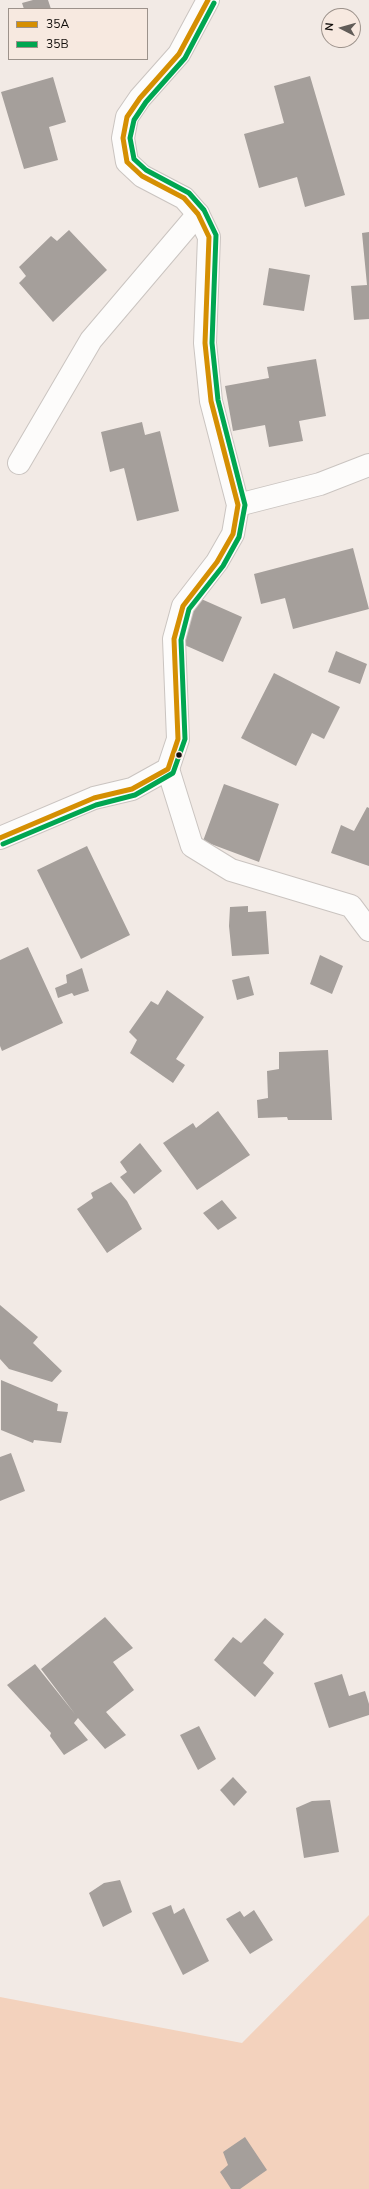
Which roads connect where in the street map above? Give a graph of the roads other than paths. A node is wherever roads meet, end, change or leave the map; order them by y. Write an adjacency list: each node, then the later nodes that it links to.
1 (208, 0): 2 (main road)
2 (198, 214): 3 (main road); 5 (main road)
3 (19, 463)
4 (369, 465): 5 (main road)
5 (238, 505): 6 (main road)
6 (168, 769): 7 (main road); 8 (main road)
7 (0, 838)
8 (369, 930)

